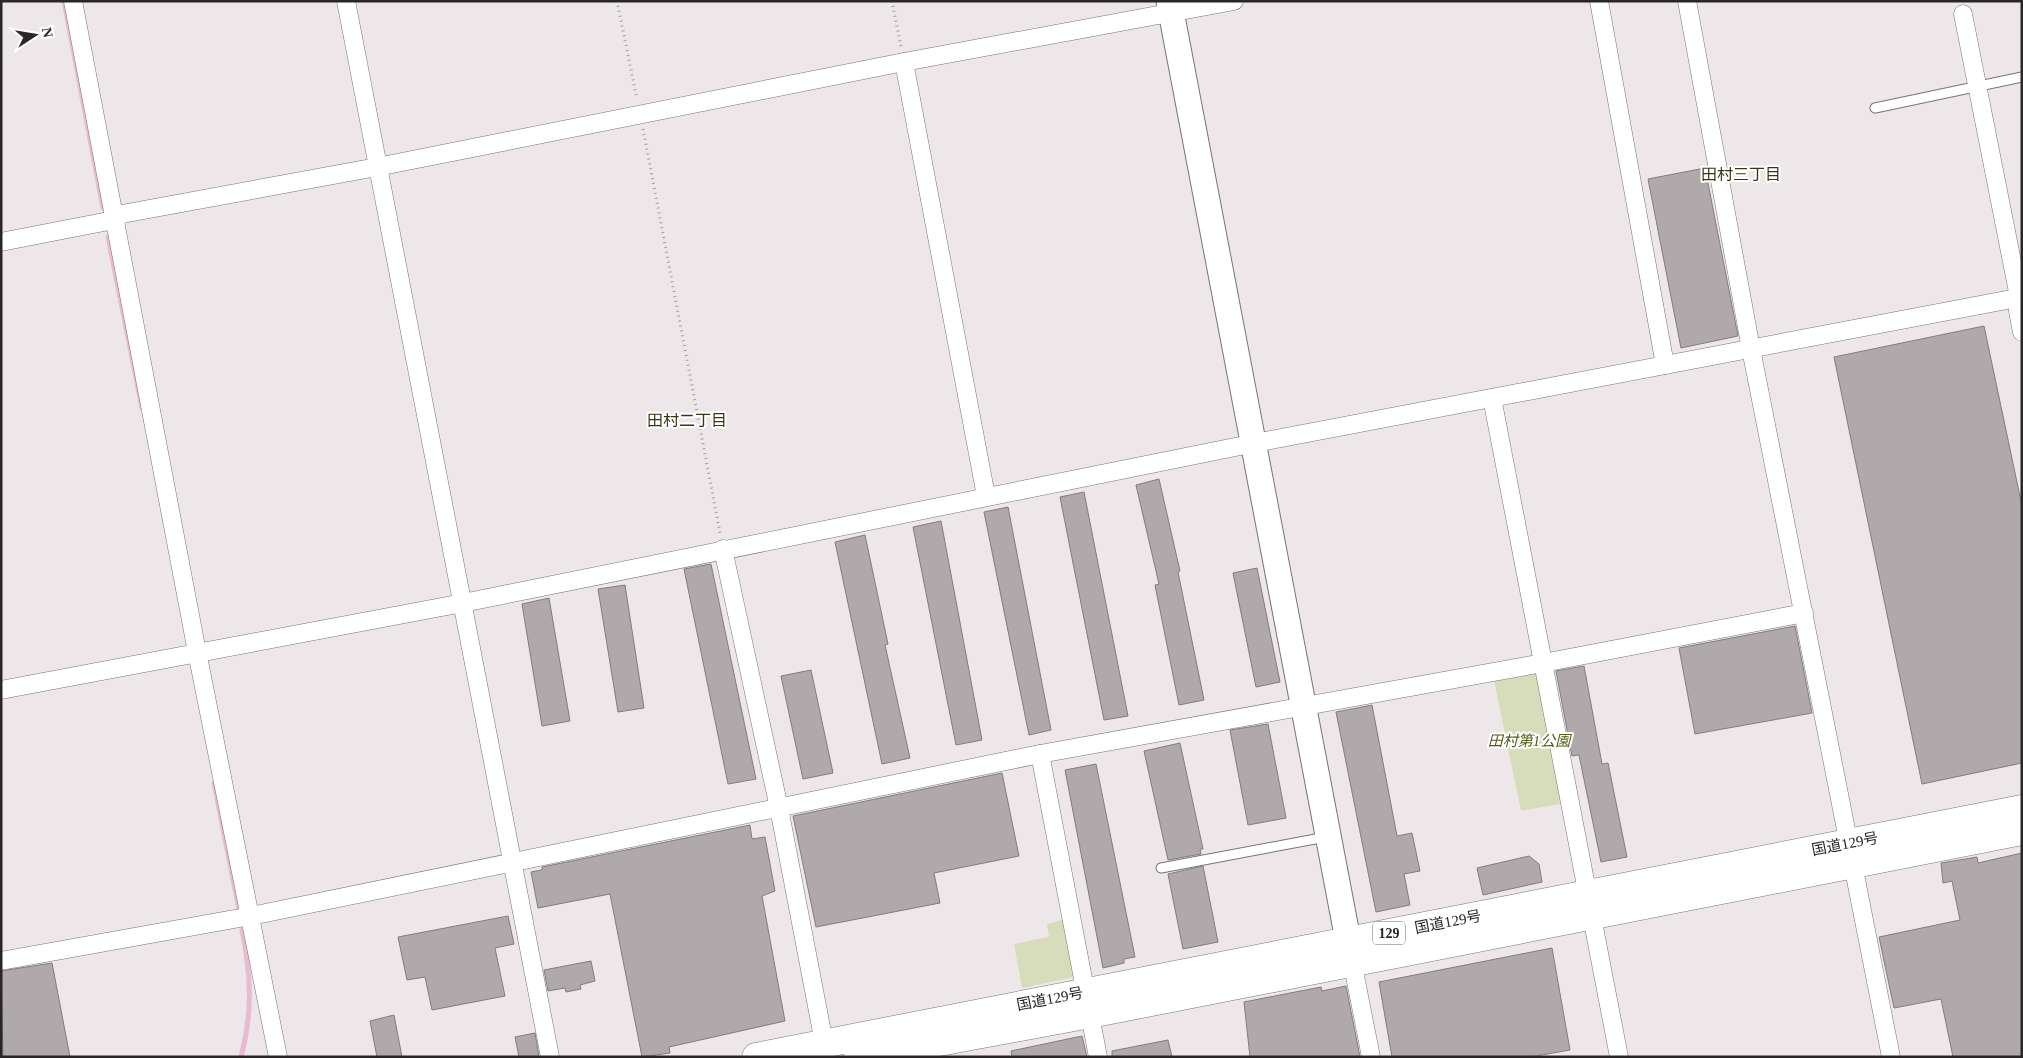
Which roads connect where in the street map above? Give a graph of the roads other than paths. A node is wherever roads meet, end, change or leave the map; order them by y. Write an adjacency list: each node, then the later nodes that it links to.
1 (73, 1): 13 (street)
2 (346, 1): 12 (street)
3 (1234, 1): 6 (street)
4 (1598, 1): 18 (street)
5 (1687, 1): 17 (street)
6 (1170, 8): 8 (street); 20 (street)
7 (1963, 14): 10 (street)
8 (904, 62): 12 (street); 21 (street)
9 (2022, 77): 10 (lane)
10 (1978, 86): 11 (lane); 15 (street)
11 (1875, 108)
12 (377, 167): 13 (street); 23 (street)
13 (114, 220): 14 (street); 25 (street)
14 (1, 242)
15 (2020, 297): 16 (street); 17 (street)
16 (2022, 332)
17 (1750, 349): 18 (street); 24 (street)
18 (1665, 366): 19 (street)
19 (1492, 398): 20 (street); 26 (street)
20 (1254, 443): 21 (street); 28 (street)
21 (986, 496): 22 (street)
22 (723, 549): 23 (street); 30 (street)
23 (463, 603): 25 (street); 35 (street)
24 (1804, 612): 26 (street); 34 (street)
25 (197, 652): 27 (street); 38 (street)
26 (1543, 664): 28 (street); 37 (street)
27 (1, 690)
28 (1304, 705): 29 (street); 33 (street)
29 (1040, 754): 30 (street); 41 (street)
30 (779, 808): 35 (street); 42 (street)
31 (2022, 809): 34 (highway, 国道129号 / 129)
32 (2022, 831): 34 (highway, 国道129号 / 129)
33 (1329, 837): 36 (lane); 39 (street)
34 (1851, 853): 37 (highway, 国道129号 / 129); 50 (street)
35 (512, 862): 38 (street); 44 (street)
36 (1161, 868)
37 (1589, 904): 39 (highway, 国道129号 / 129); 49 (street)
38 (251, 916): 40 (street); 43 (street)
39 (1351, 951): 41 (highway, 国道129号 / 129); 48 (street)
40 (1, 961)
41 (1088, 1003): 42 (highway, 国道129号 / 129); 46 (highway, 国道129号 / 129); 47 (street)
42 (826, 1050): 45 (highway, 国道129号 / 129)
43 (278, 1057)
44 (550, 1057)
45 (756, 1057)
46 (858, 1057)
47 (1098, 1057)
48 (1371, 1057)
49 (1619, 1057)
50 (1891, 1057)

